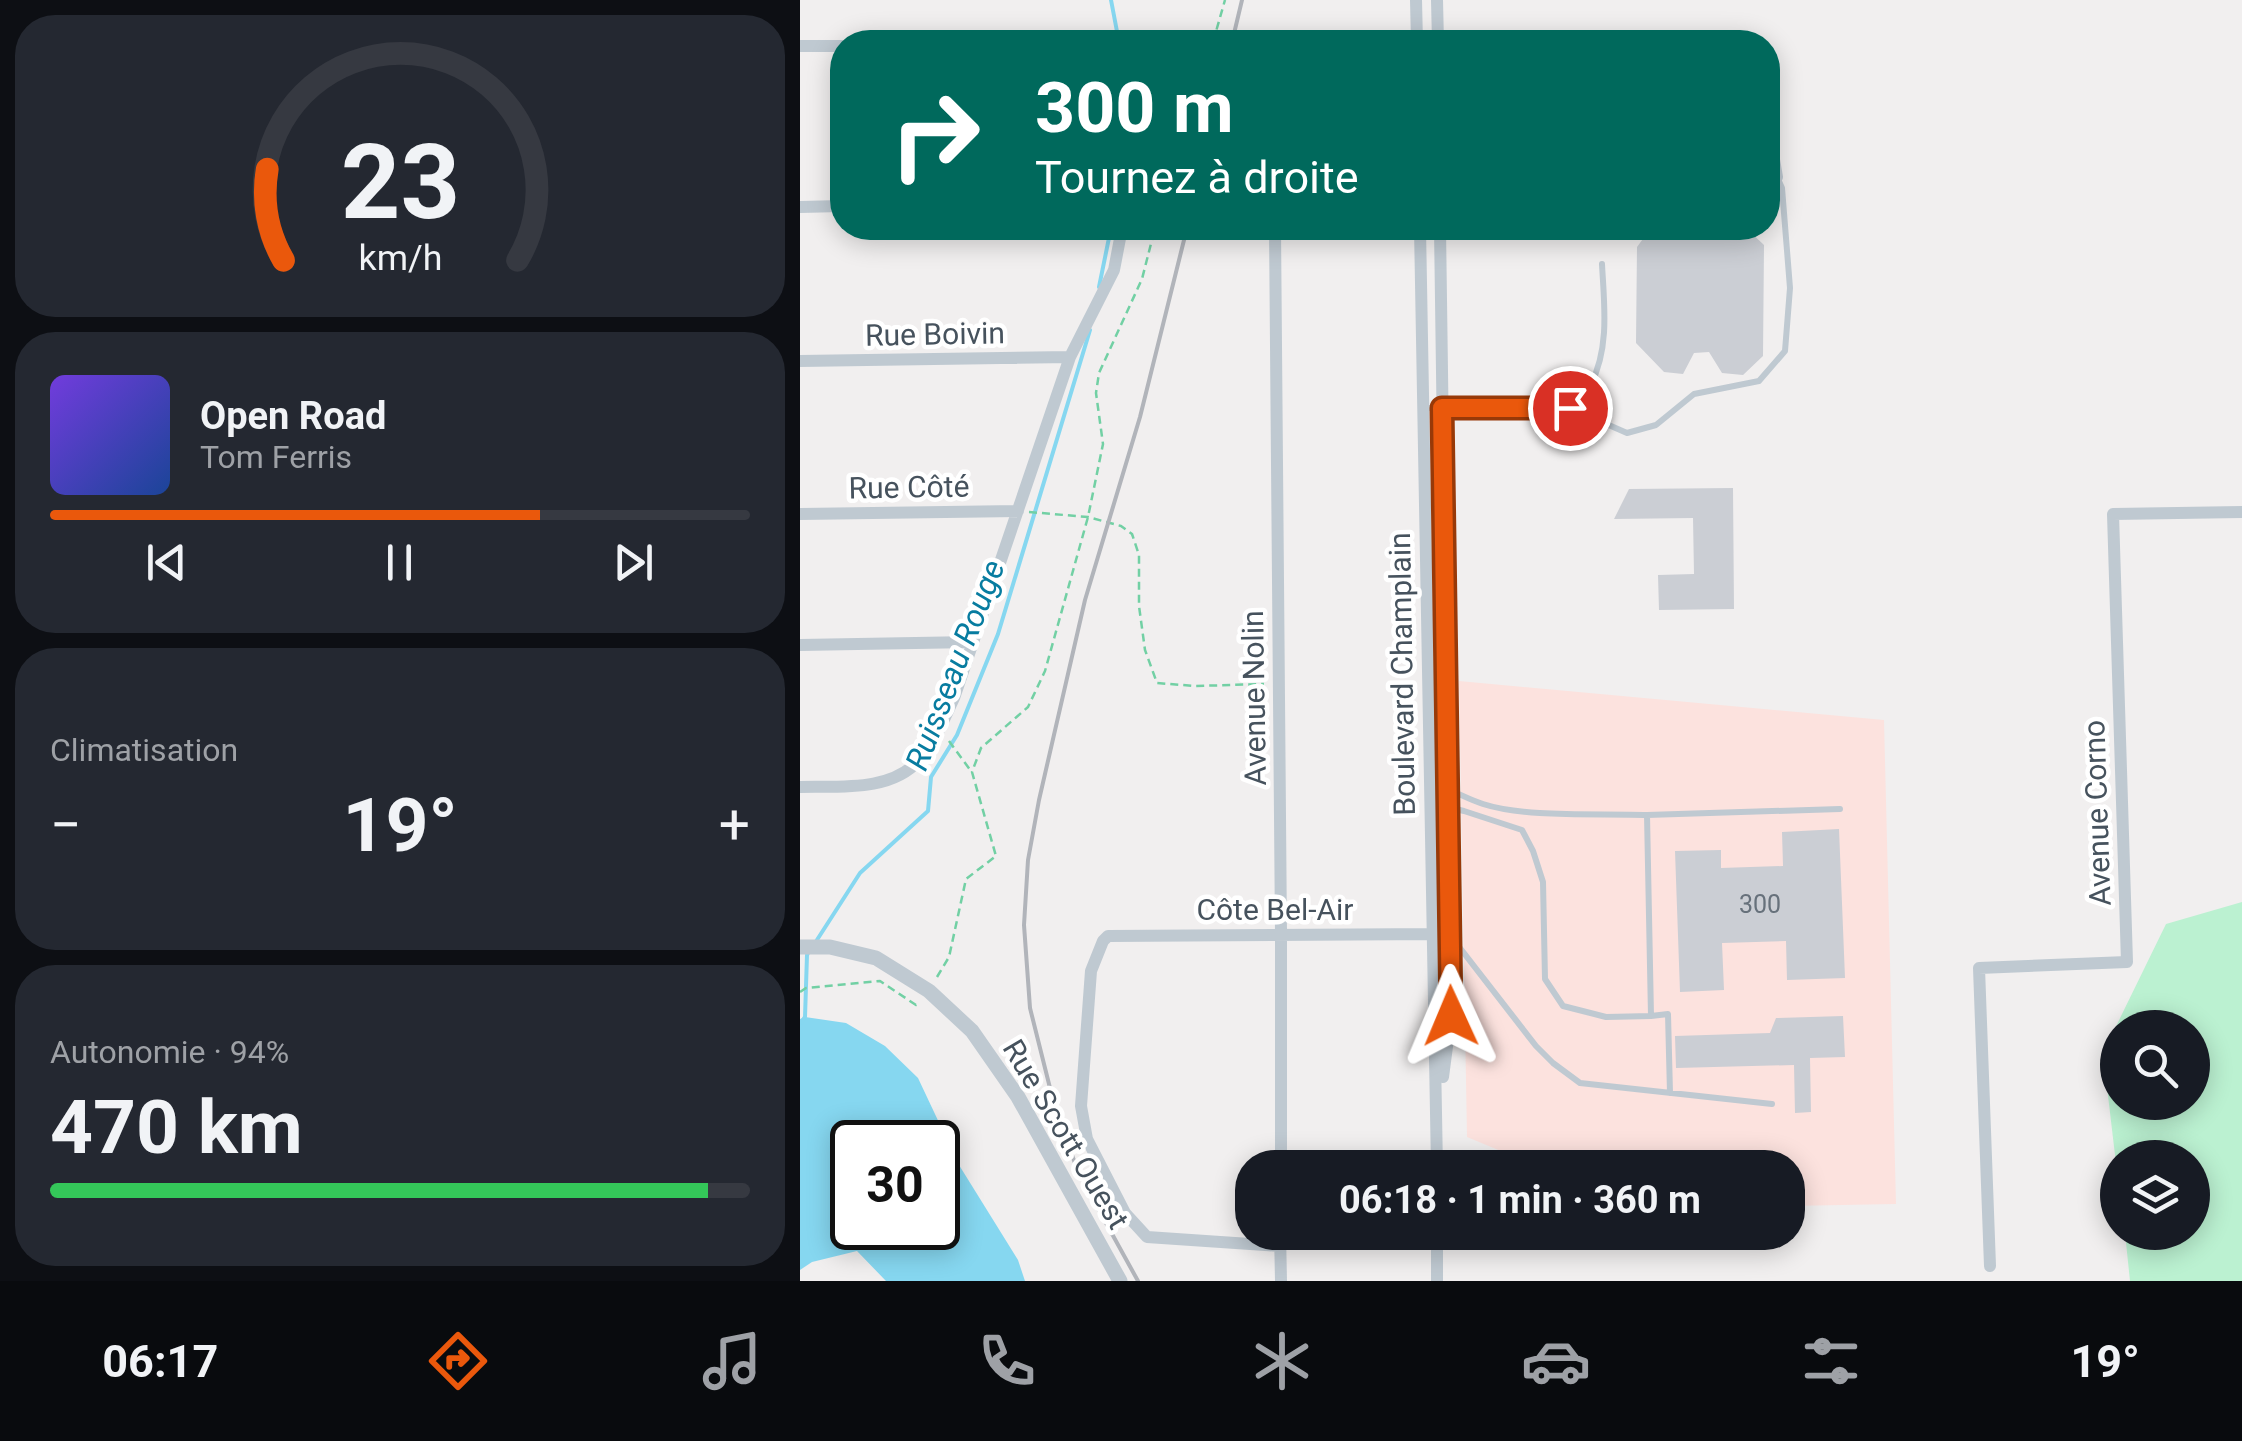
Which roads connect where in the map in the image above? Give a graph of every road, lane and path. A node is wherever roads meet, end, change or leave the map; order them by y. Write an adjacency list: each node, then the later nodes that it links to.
1 (1225, 0): 4 (path)
2 (1416, 0): 5 (street)
3 (1437, 0): 6 (street)
4 (1216, 30)
5 (1417, 30)
6 (1438, 30)
7 (800, 46): 8 (street)
8 (830, 46)
9 (1780, 184): 22 (lane)
10 (830, 206): 11 (street)
11 (800, 207)
12 (1120, 240): 18 (street)
13 (1152, 240): 26 (path)
14 (1275, 240): 29 (street, Avenue Nolin)
15 (1420, 240): 20 (street, Boulevard Champlain)
16 (1440, 240): 21 (street, Boulevard Champlain)
17 (1602, 264): 22 (lane)
18 (1070, 357): 19 (street, Rue Boivin); 23 (street)
19 (800, 361)
20 (1423, 408): 21 (lane); 32 (street, Boulevard Champlain)
21 (1442, 408): 22 (lane); 34 (street, Boulevard Champlain)
22 (1570, 408)
23 (1018, 511): 25 (street, Rue Côté); 26 (path); 27 (street)
24 (2242, 512): 54 (street, Avenue Corno)
25 (800, 514)
26 (1088, 517): 29 (path); 31 (path)
27 (974, 642): 28 (street); 30 (street)
28 (800, 645)
29 (1279, 683): 39 (street, Avenue Nolin)
30 (940, 728): 31 (path); 33 (street)
31 (972, 772): 43 (path)
32 (1429, 785): 34 (lane); 35 (street, Boulevard Champlain)
33 (800, 788)
34 (1446, 788): 36 (street, Boulevard Champlain); 38 (lane)
35 (1429, 803): 36 (lane); 40 (street, Boulevard Champlain)
36 (1447, 807): 41 (street, Boulevard Champlain); 45 (lane)
37 (1840, 809): 38 (lane)
38 (1647, 815): 45 (lane)
39 (1281, 934): 40 (street, Côte Bel-Air); 49 (street, Avenue Nolin); 51 (street, Côte Bel-Air)
40 (1433, 934): 41 (street, Côte Bel-Air); 48 (street, Boulevard Champlain)
41 (1449, 934): 46 (lane); 48 (street, Boulevard Champlain)
42 (800, 947): 43 (street, Rue Scott Ouest)
43 (929, 991): 44 (path); 55 (street, Rue Scott Ouest)
44 (800, 992)
45 (1651, 1016): 46 (lane)
46 (1670, 1093): 47 (lane)
47 (1772, 1104)
48 (1437, 1119): 50 (street, Boulevard Champlain)
49 (1281, 1150)
50 (1437, 1150)
51 (1235, 1238)
52 (1280, 1250): 56 (street)
53 (1437, 1250): 57 (street)
54 (1990, 1266)
55 (1120, 1281)
56 (1281, 1281)
57 (1437, 1281)

